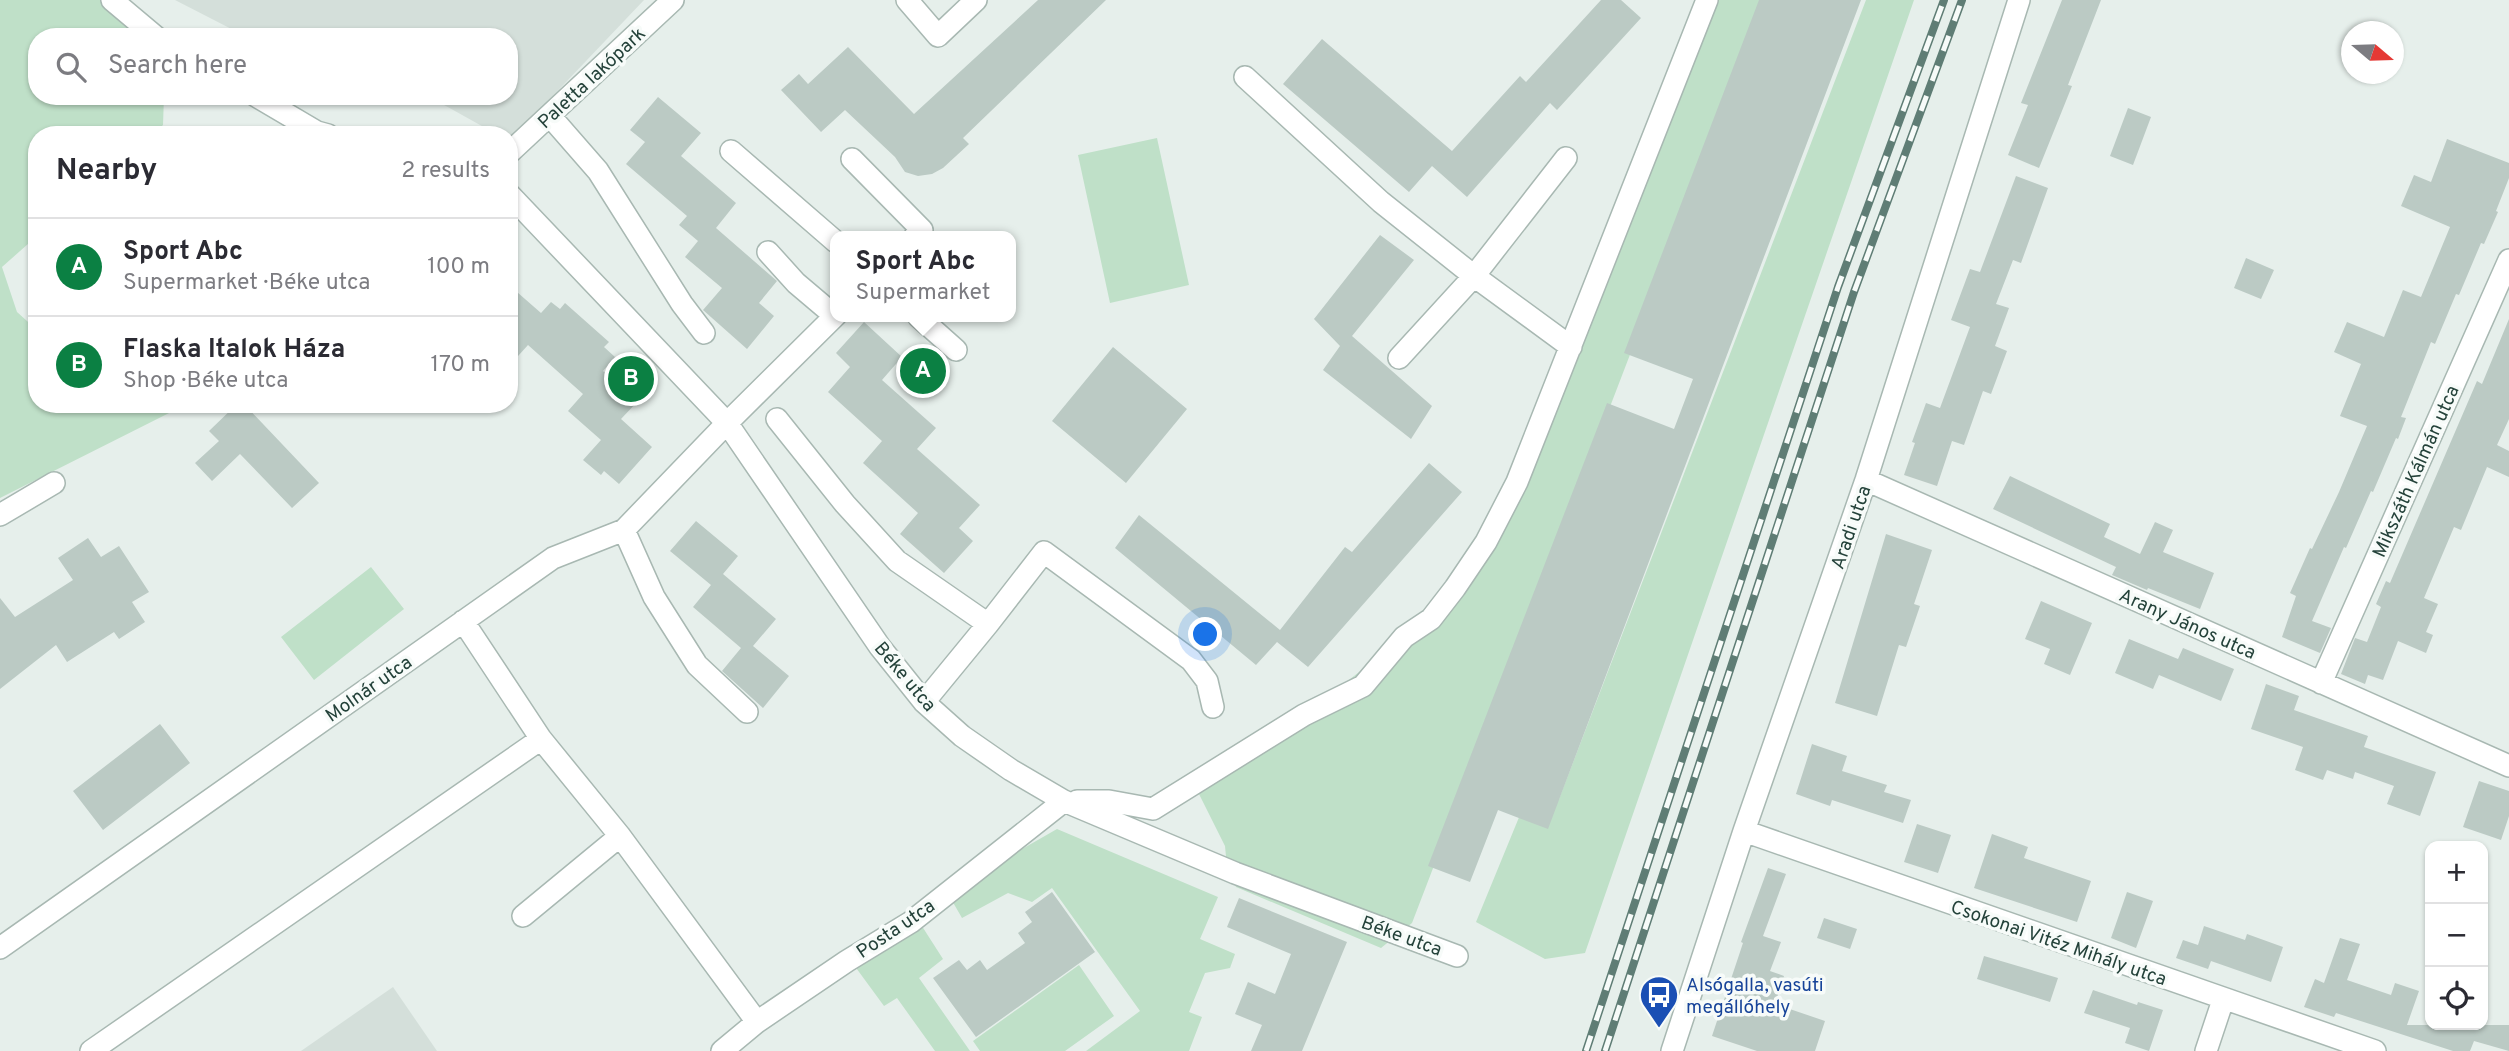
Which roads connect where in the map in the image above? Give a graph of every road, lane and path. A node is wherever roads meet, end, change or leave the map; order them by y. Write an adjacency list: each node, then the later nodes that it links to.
1 (113, 0): 7 (street)
2 (673, 0): 10 (street, Paletta lakópark)
3 (906, 0): 4 (street)
4 (976, 0)
5 (1707, 0): 26 (street)
6 (2019, 0): 31 (street, Aradi utca)
7 (146, 28)
8 (1245, 77): 21 (street)
9 (271, 105): 11 (street)
10 (550, 116): 12 (street, Paletta lakópark); 25 (street)
11 (307, 126)
12 (518, 145)
13 (731, 150): 18 (street)
14 (1566, 158): 21 (street)
15 (852, 159): 17 (street)
16 (518, 203): 30 (street, Béke utca)
17 (917, 231)
18 (830, 239)
19 (768, 252): 22 (street)
20 (2509, 260): 37 (street, Mikszáth Kálmán utca)
21 (1474, 276): 26 (street); 28 (street)
22 (830, 312)
23 (830, 321): 30 (street, Molnár utca)
24 (925, 322): 27 (street)
25 (704, 332)
26 (1571, 347): 43 (street)
27 (956, 350)
28 (1399, 358)
29 (776, 419): 36 (street)
30 (727, 423): 34 (street, Molnár utca); 38 (street, Béke utca)
31 (1866, 480): 37 (street, Arany János utca); 44 (street, Aradi utca)
32 (54, 483): 33 (street)
33 (0, 515)
34 (624, 530): 35 (street, Molnár utca); 40 (street)
35 (463, 621): 41 (street); 47 (street, Molnár utca)
36 (988, 624): 38 (street); 39 (street)
37 (2321, 683): 42 (street, Arany János utca)
38 (924, 702): 43 (street, Béke utca)
39 (1213, 707)
40 (747, 712)
41 (541, 739): 45 (street); 52 (street)
42 (2509, 766)
43 (1064, 801): 48 (street, Béke utca); 50 (street, Posta utca)
44 (1744, 831): 49 (street, Csokonai Vitéz Mihály utca); 51 (street, Aradi utca)
45 (620, 836): 46 (street); 50 (street)
46 (523, 916)
47 (0, 948)
48 (1457, 956)
49 (2223, 1000): 54 (street); 55 (street, Csokonai Vitéz Mihály utca)
50 (757, 1022): 53 (street, Posta utca)
51 (1677, 1050)
52 (92, 1051)
53 (722, 1051)
54 (2206, 1051)
55 (2375, 1051)

